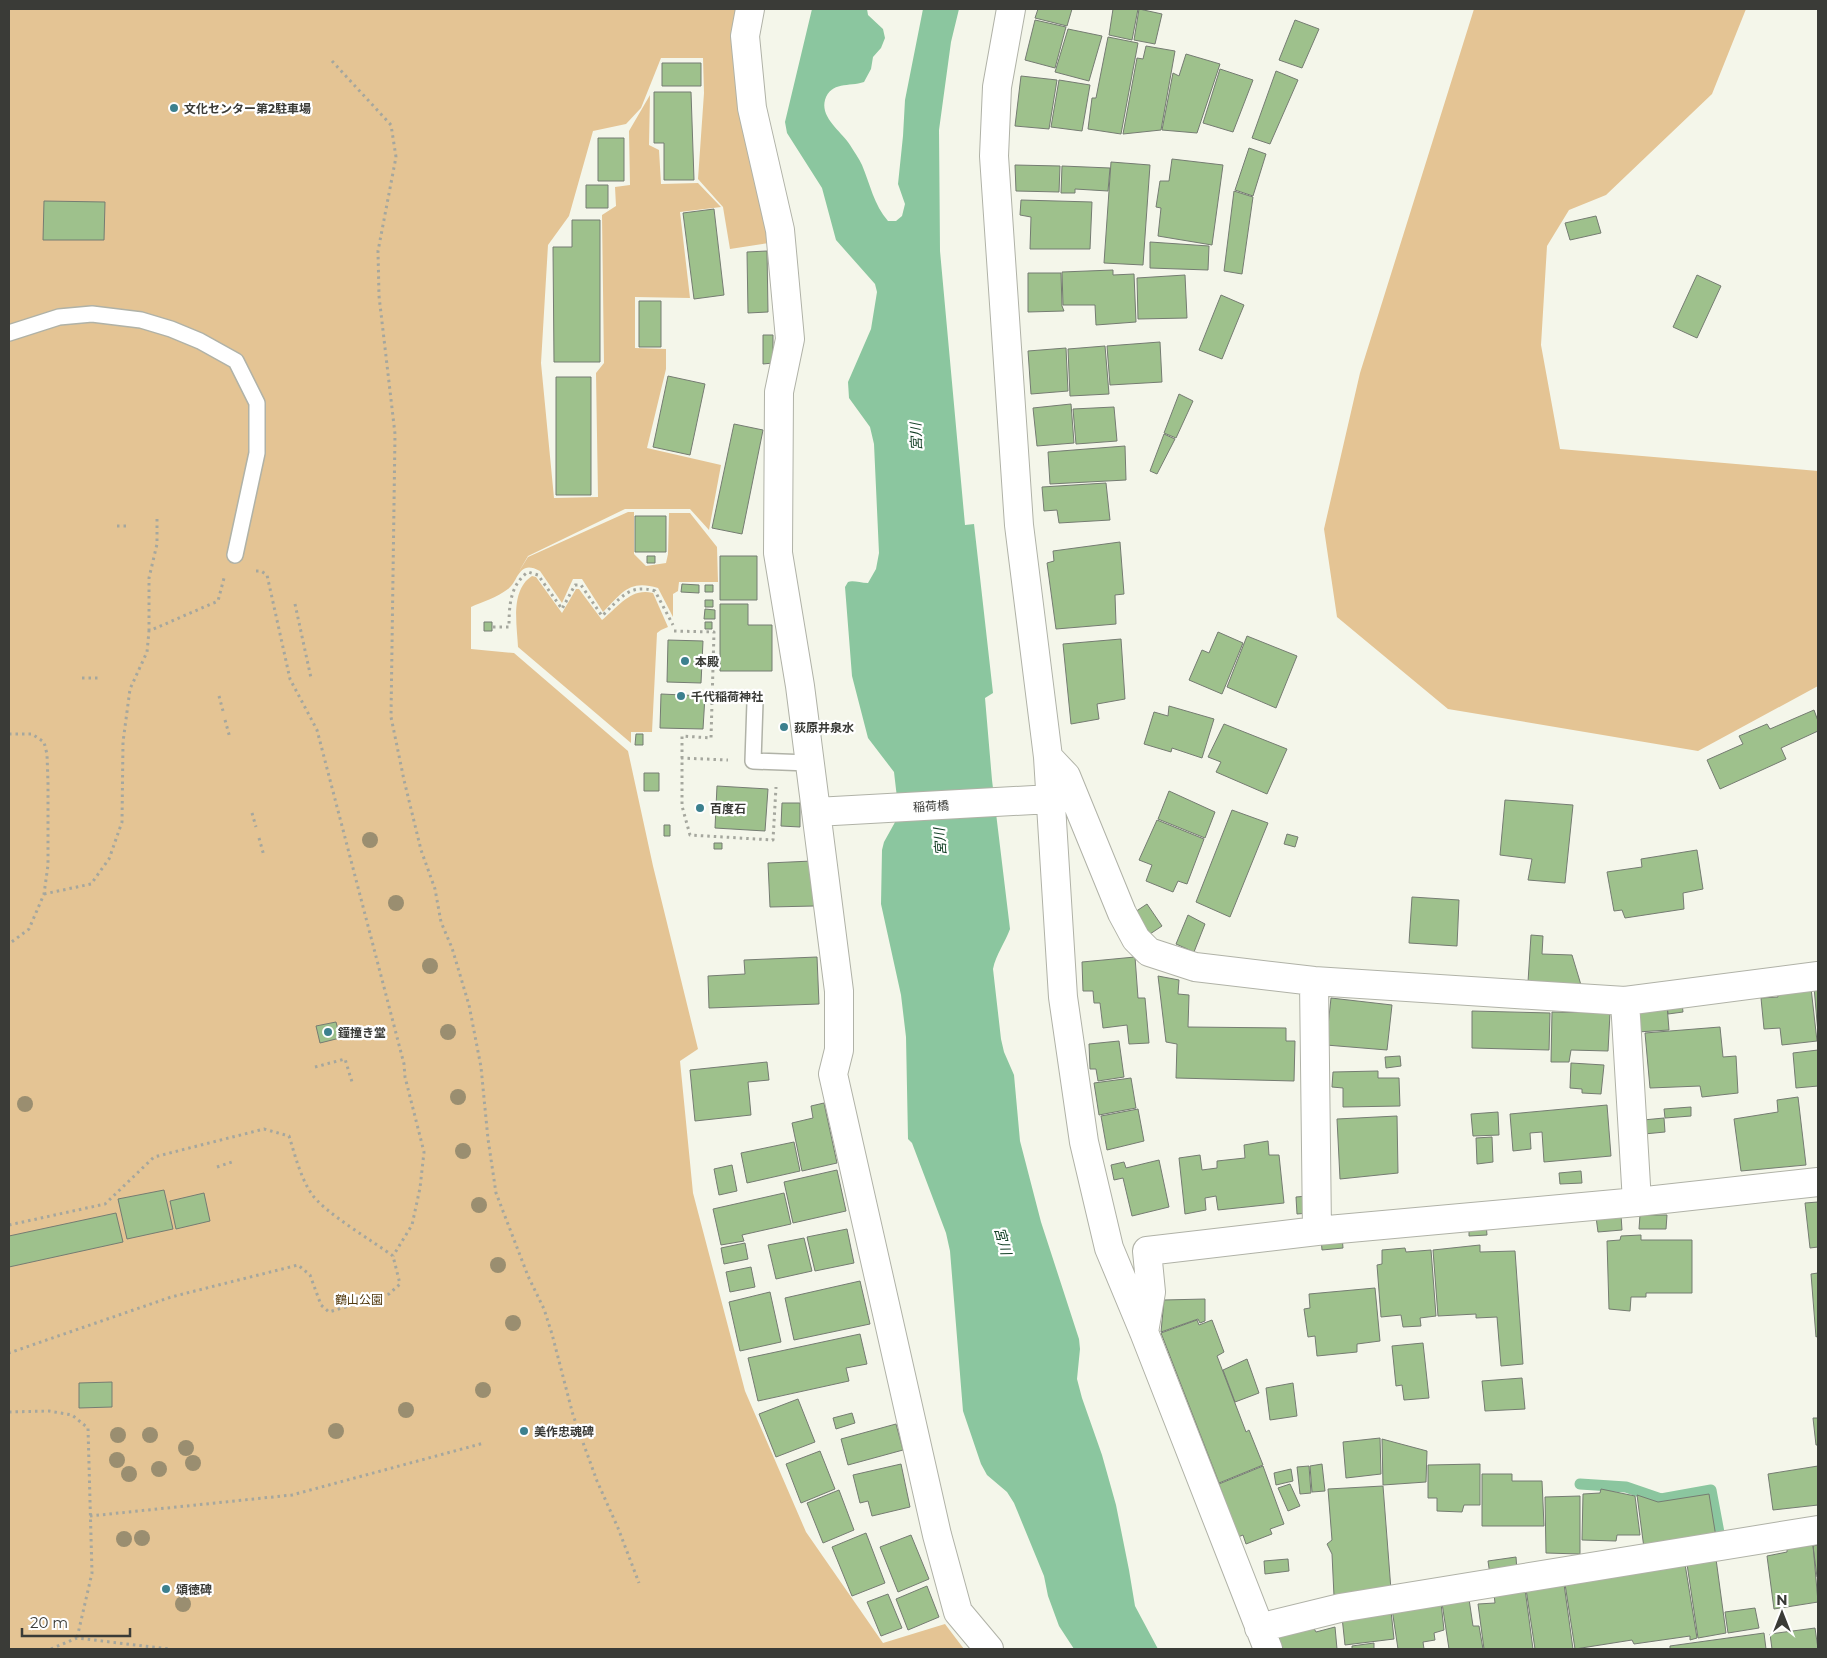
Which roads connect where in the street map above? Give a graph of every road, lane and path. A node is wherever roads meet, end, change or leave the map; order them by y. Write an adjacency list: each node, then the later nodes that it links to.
1 (750, 9): 29 (street)
2 (1011, 9): 25 (street)
3 (332, 61): 56 (path)
4 (9, 333): 8 (lane)
5 (157, 516): 14 (path)
6 (117, 526): 7 (path)
7 (128, 526)
8 (235, 555)
9 (252, 572): 49 (path)
10 (228, 575): 14 (path)
11 (295, 604): 18 (path)
12 (673, 625): 13 (path)
13 (493, 627)
14 (149, 631): 36 (path)
15 (674, 631): 26 (path)
16 (82, 678): 17 (path)
17 (99, 678)
18 (311, 678)
19 (218, 696): 21 (path)
20 (755, 702): 28 (lane)
21 (223, 711)
22 (225, 720): 24 (path)
23 (9, 734): 36 (path)
24 (230, 738)
25 (1048, 757): 30 (street); 39 (street)
26 (681, 758): 27 (path); 28 (path)
27 (719, 760)
28 (777, 761): 29 (lane)
29 (809, 763): 31 (street)
30 (1045, 799): 31 (street, 稲荷橋); 50 (street)
31 (819, 812): 61 (street)
32 (252, 813): 33 (path)
33 (256, 827)
34 (259, 838): 35 (path)
35 (264, 856)
36 (44, 894): 37 (path)
37 (9, 944)
38 (1818, 976): 40 (street)
39 (1314, 981): 40 (street); 48 (street)
40 (1625, 1001): 46 (street)
41 (315, 1067): 42 (path)
42 (352, 1082)
43 (232, 1162): 44 (path)
44 (217, 1167)
45 (1818, 1182): 46 (street)
46 (1637, 1202): 48 (street)
47 (9, 1226): 49 (path)
48 (1317, 1231): 50 (street)
49 (393, 1256): 51 (path)
50 (1144, 1332): 58 (street)
51 (9, 1353)
52 (9, 1412): 54 (path)
53 (484, 1443): 54 (path)
54 (90, 1516): 57 (path)
55 (1818, 1530): 58 (street)
56 (639, 1583)
57 (77, 1638): 59 (path); 60 (path)
58 (1263, 1639)
59 (51, 1649)
60 (169, 1649)
61 (989, 1649)

